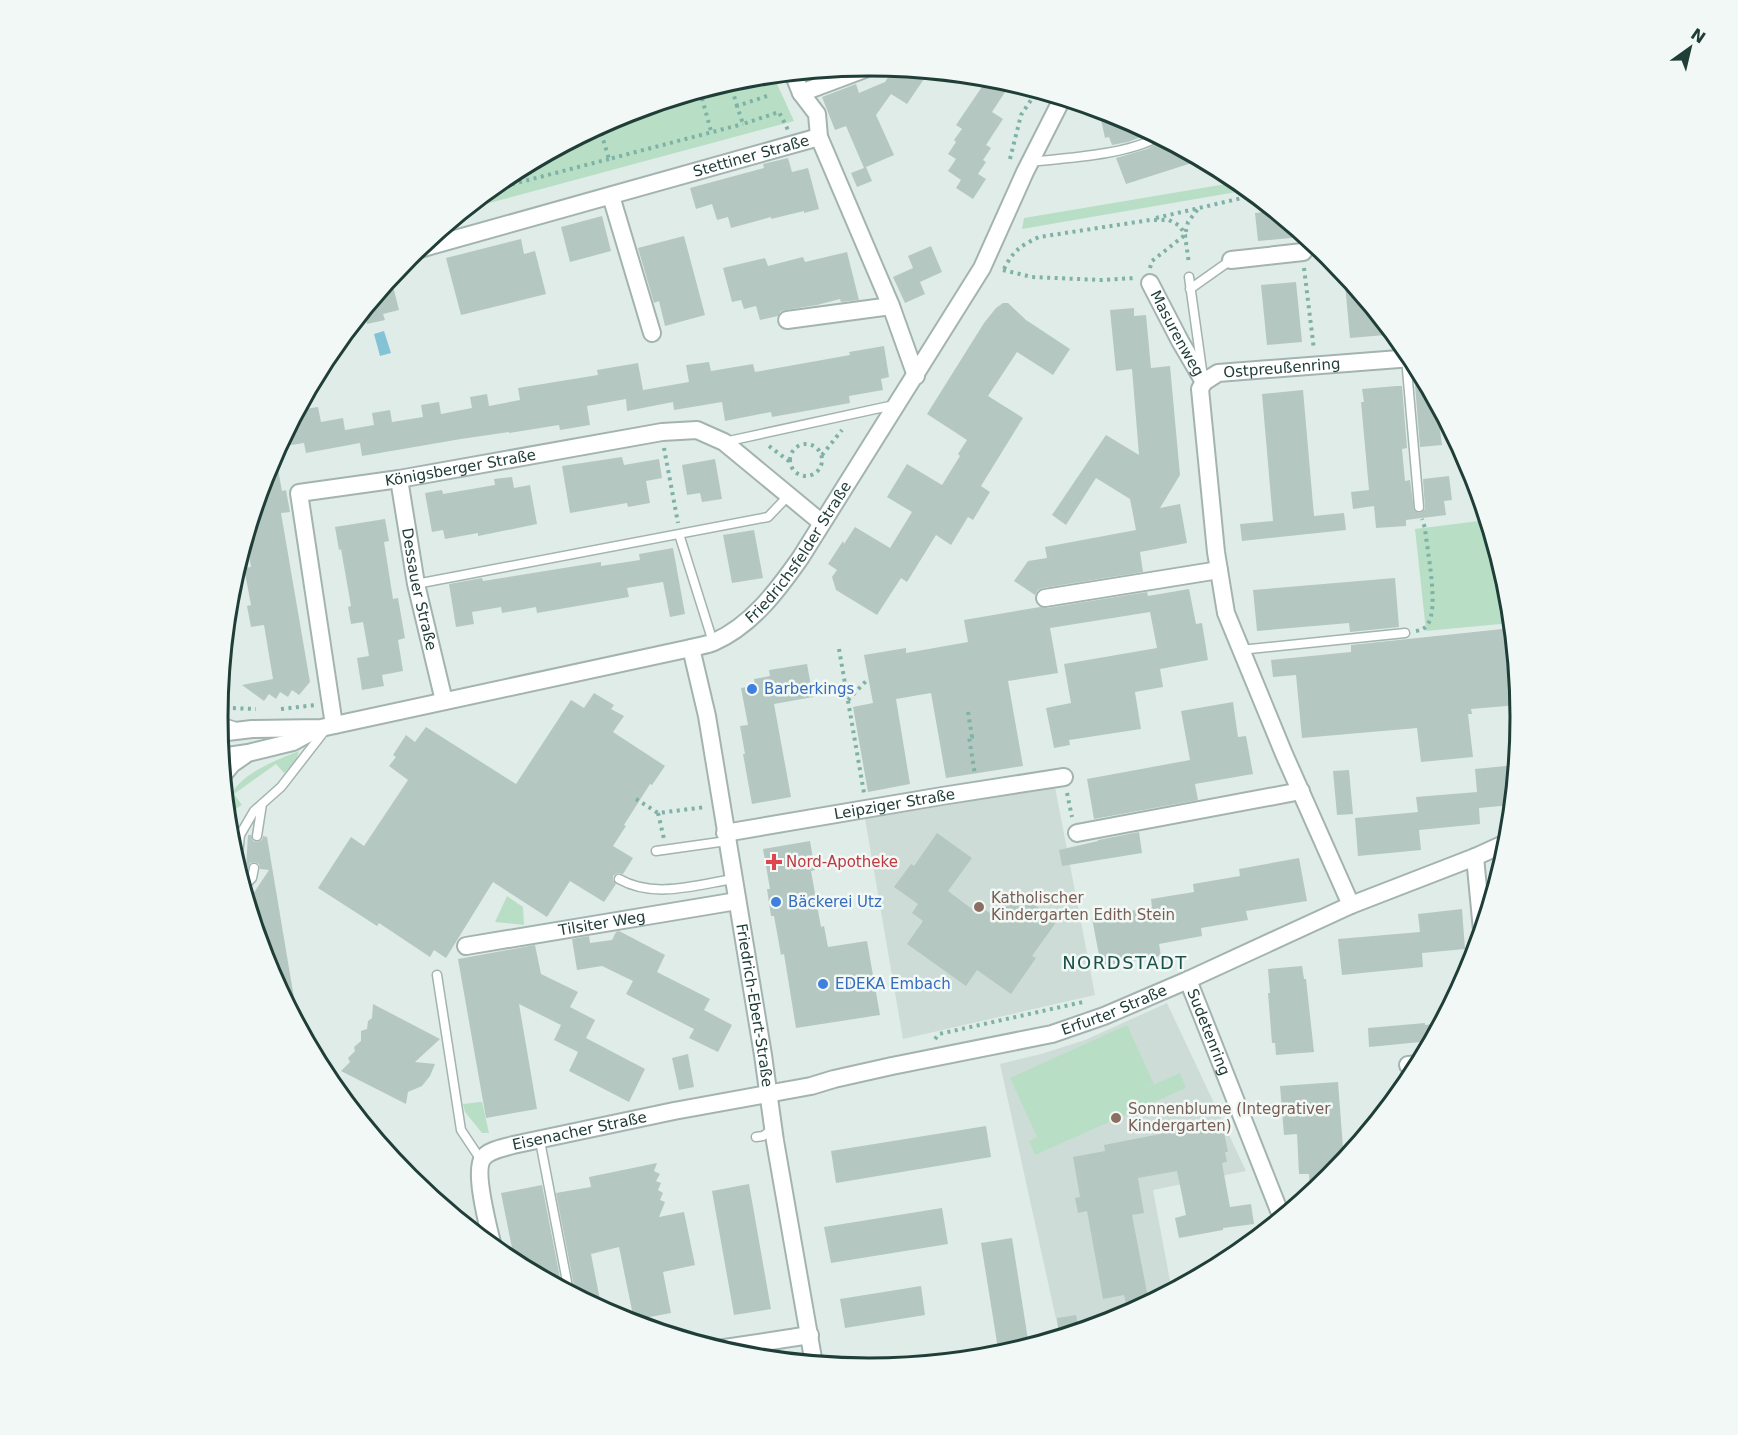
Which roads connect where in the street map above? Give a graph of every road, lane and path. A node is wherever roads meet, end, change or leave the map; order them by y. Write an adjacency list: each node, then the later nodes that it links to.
1 (843, 77): 4 (street)
2 (796, 81): 4 (street)
3 (733, 91): 8 (path)
4 (801, 93): 14 (street)
5 (767, 96): 8 (path)
6 (1033, 97): 18 (path)
7 (702, 98): 12 (path)
8 (737, 106): 10 (path)
9 (1059, 106): 17 (street, Friedrichsfelder Straße)
10 (743, 124): 11 (path); 12 (path)
11 (785, 124)
12 (712, 131): 16 (path)
13 (602, 135): 16 (path)
14 (819, 137): 20 (street, Stettiner Straße); 34 (street, Stettiner Straße)
15 (1149, 141): 17 (lane)
16 (609, 159): 19 (path)
17 (1029, 162): 29 (street, Friedrichsfelder Straße)
18 (1009, 164)
19 (518, 182)
20 (611, 196): 25 (street, Stettiner Straße); 36 (street)
21 (1243, 198): 22 (path)
22 (1198, 209): 23 (path); 24 (path)
23 (1149, 220): 24 (path); 30 (path)
24 (1185, 235): 31 (path); 32 (path)
25 (437, 244)
26 (1304, 247): 28 (street)
27 (1307, 250): 38 (path)
28 (1231, 260): 33 (lane)
29 (982, 268): 30 (path); 40 (street, Friedrichsfelder Straße)
30 (1004, 269): 32 (path)
31 (1190, 277): 33 (lane)
32 (1149, 280): 41 (street, Masurenweg)
33 (1190, 289): 41 (lane)
34 (891, 306): 35 (street); 40 (street, Stettiner Straße)
35 (788, 320)
36 (652, 333)
37 (1399, 356): 38 (street, Ostpreußenring)
38 (1316, 366): 41 (street, Ostpreußenring)
39 (1409, 373): 51 (lane)
40 (916, 376): 42 (street, Friedrichsfelder Straße)
41 (1204, 382): 54 (street, Ostpreußenring)
42 (897, 405): 43 (lane); 52 (street, Friedrichsfelder Straße)
43 (855, 413): 45 (lane); 47 (path)
44 (662, 432): 46 (street, Königsberger Straße); 49 (street, Königsberger Straße); 53 (path)
45 (754, 435): 46 (lane); 48 (path)
46 (724, 442): 50 (street, Königsberger Straße)
47 (822, 455): 48 (path); 48 (path)
48 (790, 462)
49 (399, 479): 55 (street, Dessauer Straße); 65 (street, Königsberger Straße)
50 (789, 495): 52 (street, Königsberger Straße); 53 (lane)
51 (1419, 507): 57 (path)
52 (822, 522): 58 (street, Friedrichsfelder Straße)
53 (680, 534): 55 (lane); 58 (lane)
54 (1219, 570): 56 (street); 61 (street, Ostpreußenring)
55 (417, 584): 63 (street, Dessauer Straße)
56 (1045, 598)
57 (1405, 633): 61 (lane)
58 (713, 642): 59 (street, Friedrichsfelder Straße)
59 (691, 648): 63 (street, Friedrichsfelder Straße); 87 (street, Friedrich-Ebert-Straße)
60 (839, 649): 64 (path)
61 (1240, 650): 79 (street, Ostpreußenring)
62 (868, 679): 64 (path)
63 (444, 701): 71 (street, Friedrichsfelder Straße)
64 (848, 701): 83 (path)
65 (332, 704): 67 (path); 71 (street, Königsberger Straße)
66 (228, 707): 68 (path)
67 (279, 709)
68 (259, 710)
69 (968, 712): 78 (path)
70 (228, 725): 72 (lane)
71 (328, 726): 72 (street, Friedrichsfelder Straße); 74 (street, Friedrichsfelder Straße); 81 (lane)
72 (252, 729): 73 (street, Friedrichsfelder Straße)
73 (228, 732)
74 (248, 753): 75 (street, Friedrichsfelder Straße); 76 (street, Friedrichsfelder Straße)
75 (229, 756)
76 (230, 767)
77 (1064, 777): 78 (street, Leipziger Straße)
78 (977, 790): 83 (street, Leipziger Straße)
79 (1301, 791): 85 (street); 98 (street, Ostpreußenring)
80 (636, 799): 84 (path)
81 (262, 804): 86 (lane); 88 (lane)
82 (707, 807): 84 (path)
83 (867, 809): 87 (street, Leipziger Straße)
84 (658, 813): 90 (path)
85 (1077, 833)
86 (257, 836)
87 (726, 837): 90 (lane); 95 (street, Friedrich-Ebert-Straße)
88 (239, 840)
89 (1497, 847): 92 (street, Erfurter Straße)
90 (666, 849): 91 (lane)
91 (656, 851)
92 (1475, 857): 98 (street, Erfurter Straße); 99 (street)
93 (254, 868): 96 (lane)
94 (619, 879): 95 (lane)
95 (733, 879): 97 (street, Friedrich-Ebert-Straße)
96 (249, 881)
97 (737, 901): 100 (street, Tilsiter Weg); 105 (street, Friedrich-Ebert-Straße)
98 (1351, 905): 102 (street, Erfurter Straße)
99 (1480, 910)
100 (466, 946)
101 (437, 975): 109 (lane)
102 (1188, 980): 103 (street, Erfurter Straße); 110 (street, Sudetenring)
103 (1104, 1016): 104 (street, Erfurter Straße); 104 (path)
104 (919, 1061): 105 (street, Erfurter Straße)
105 (768, 1093): 106 (street, Friedrich-Ebert-Straße); 108 (street, Eisenacher Straße)
106 (773, 1129): 107 (lane); 113 (street, Friedrich-Ebert-Straße)
107 (756, 1137)
108 (540, 1141): 109 (street, Eisenacher Straße); 112 (lane)
109 (481, 1160): 111 (street)
110 (1279, 1210)
111 (491, 1234)
112 (567, 1283)
113 (810, 1335): 114 (street); 115 (street, Friedrich-Ebert-Straße)
114 (741, 1345)
115 (813, 1356)

